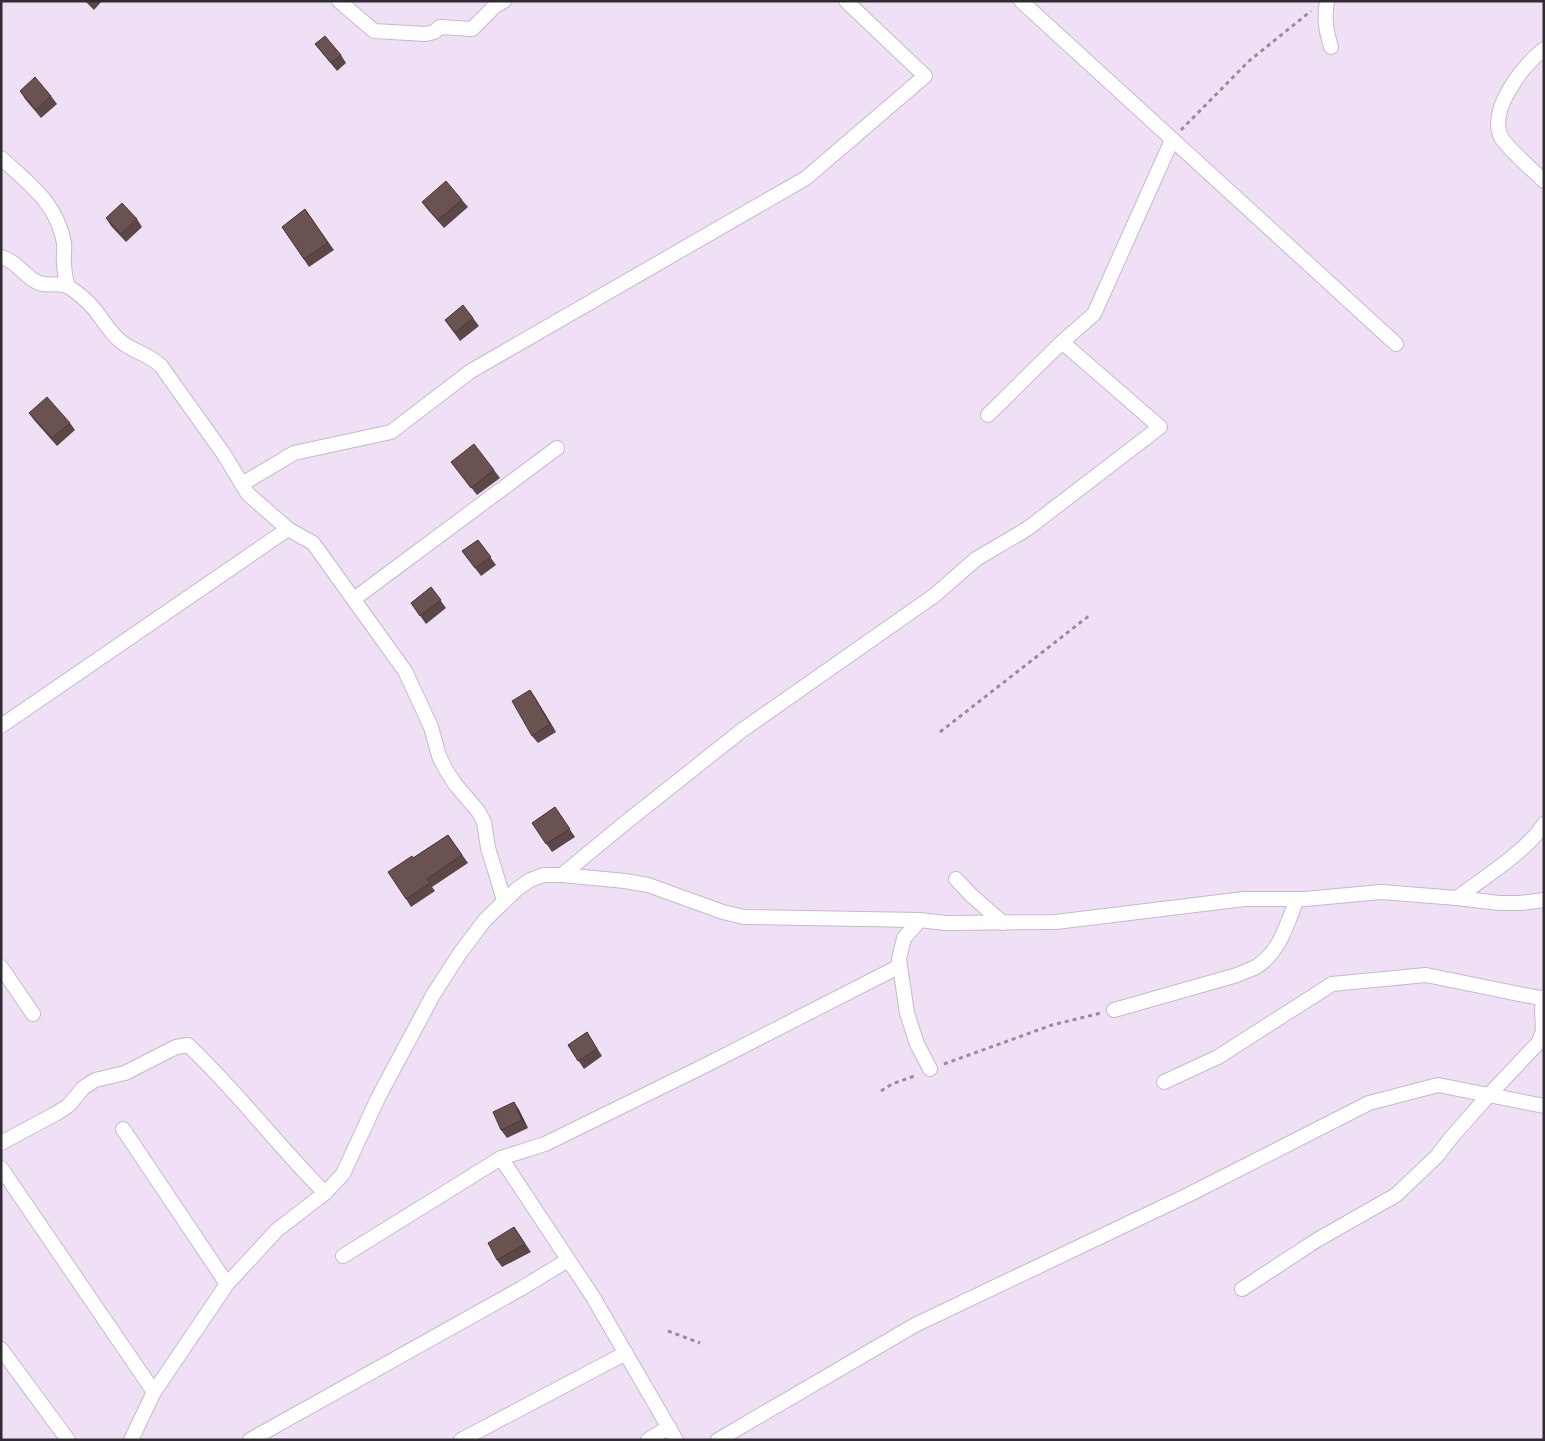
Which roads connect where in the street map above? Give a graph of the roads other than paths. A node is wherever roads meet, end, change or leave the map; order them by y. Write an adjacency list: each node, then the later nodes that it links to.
1 (338, 1): 2 (street)
2 (504, 1)
3 (846, 1): 17 (street)
4 (1021, 1): 8 (street)
5 (1321, 4): 6 (street)
6 (1330, 47)
7 (1544, 49): 10 (street)
8 (1172, 140): 13 (street); 14 (street)
9 (1, 158): 12 (street)
10 (1544, 182)
11 (1, 258): 12 (street)
12 (67, 286): 17 (street)
13 (1062, 342): 15 (street); 22 (street)
14 (1396, 344)
15 (988, 415)
16 (556, 448): 19 (street)
17 (242, 484): 18 (street)
18 (288, 528): 19 (street); 20 (street)
19 (354, 599): 25 (street)
20 (1, 726)
21 (1544, 824): 24 (street)
22 (562, 875): 25 (street); 28 (street)
23 (956, 879): 29 (street)
24 (1457, 898): 26 (street); 27 (street)
25 (504, 900): 43 (street)
26 (1297, 900): 29 (street); 33 (street)
27 (1544, 900)
28 (920, 920): 29 (street); 30 (street)
29 (1003, 923)
30 (900, 966): 35 (street); 41 (street)
31 (1, 967): 34 (street)
32 (1544, 998): 36 (street); 37 (street)
33 (1114, 1010)
34 (33, 1014)
35 (930, 1069)
36 (1164, 1082)
37 (1488, 1096): 38 (street); 47 (street); 58 (street)
38 (1544, 1106)
39 (123, 1129): 46 (street)
40 (1, 1143): 43 (street)
41 (501, 1158): 44 (street); 45 (street)
42 (1, 1168): 50 (street)
43 (325, 1193): 46 (street)
44 (344, 1256)
45 (568, 1260): 49 (street); 54 (street)
46 (227, 1284): 50 (street)
47 (1242, 1289)
48 (1, 1348): 52 (street)
49 (626, 1353): 51 (street); 55 (street)
50 (154, 1392): 53 (street)
51 (670, 1427): 56 (street); 57 (street)
52 (68, 1440)
53 (130, 1440)
54 (250, 1440)
55 (461, 1440)
56 (648, 1440)
57 (676, 1440)
58 (718, 1440)

